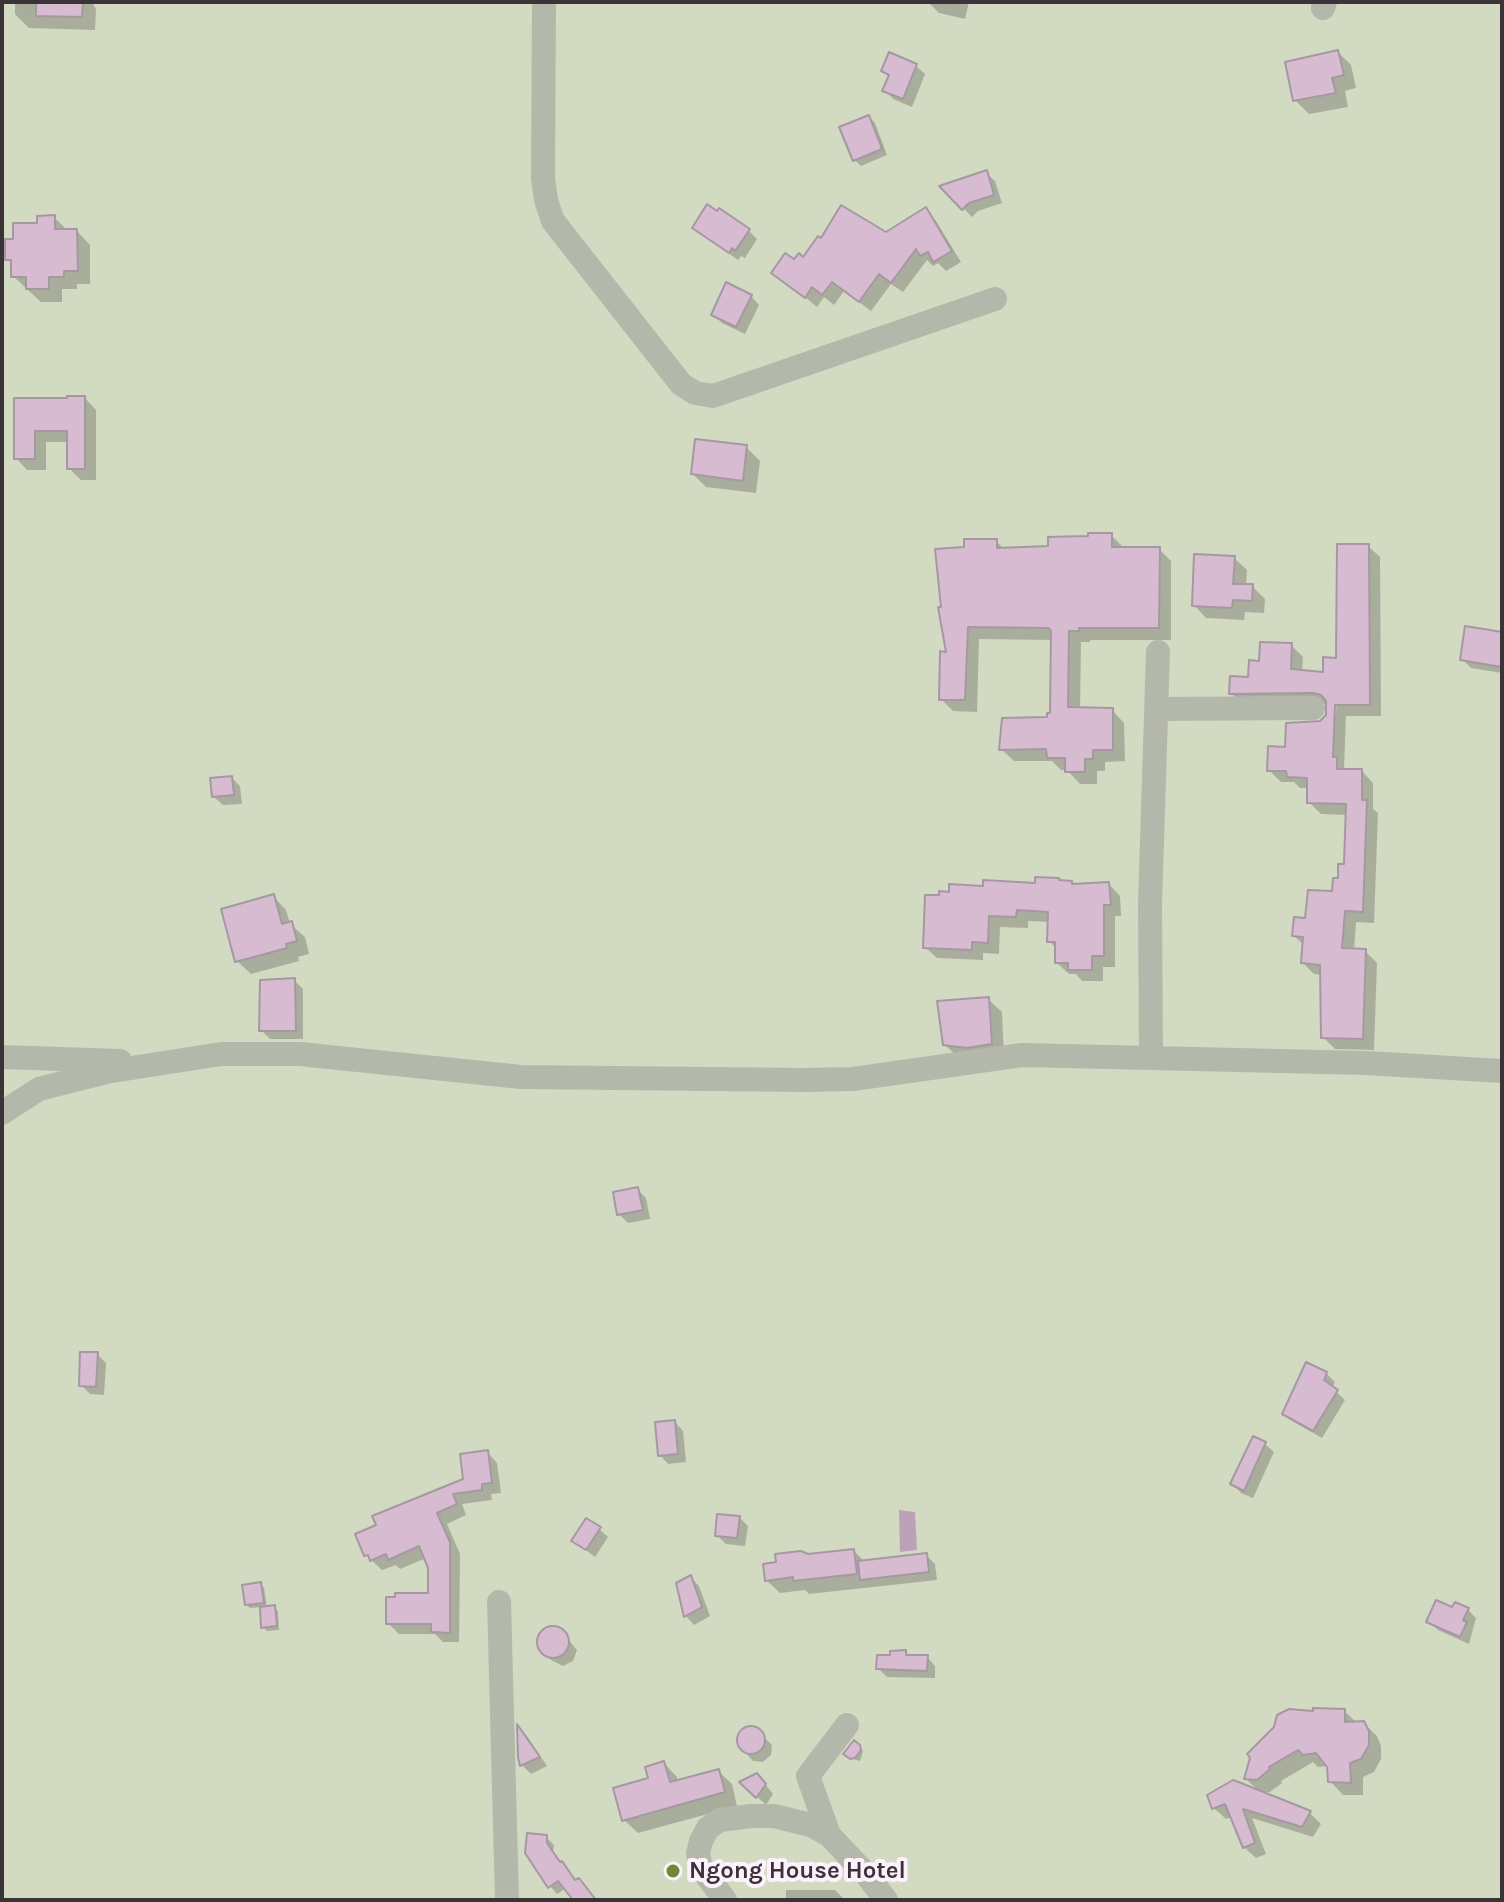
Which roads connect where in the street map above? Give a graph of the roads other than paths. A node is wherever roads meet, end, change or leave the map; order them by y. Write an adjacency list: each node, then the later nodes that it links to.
1 (544, 2): 2 (street)
2 (995, 299)
3 (1158, 652): 5 (street)
4 (1313, 708): 5 (street)
5 (1157, 709): 7 (street)
6 (2, 1057): 8 (street)
7 (1151, 1057): 8 (street); 9 (street)
8 (172, 1062): 10 (street)
9 (1502, 1071)
10 (2, 1113)
11 (499, 1602): 14 (street)
12 (847, 1725): 13 (street)
13 (829, 1835): 15 (street); 16 (street)
14 (507, 1900)
15 (725, 1900)
16 (886, 1900)

